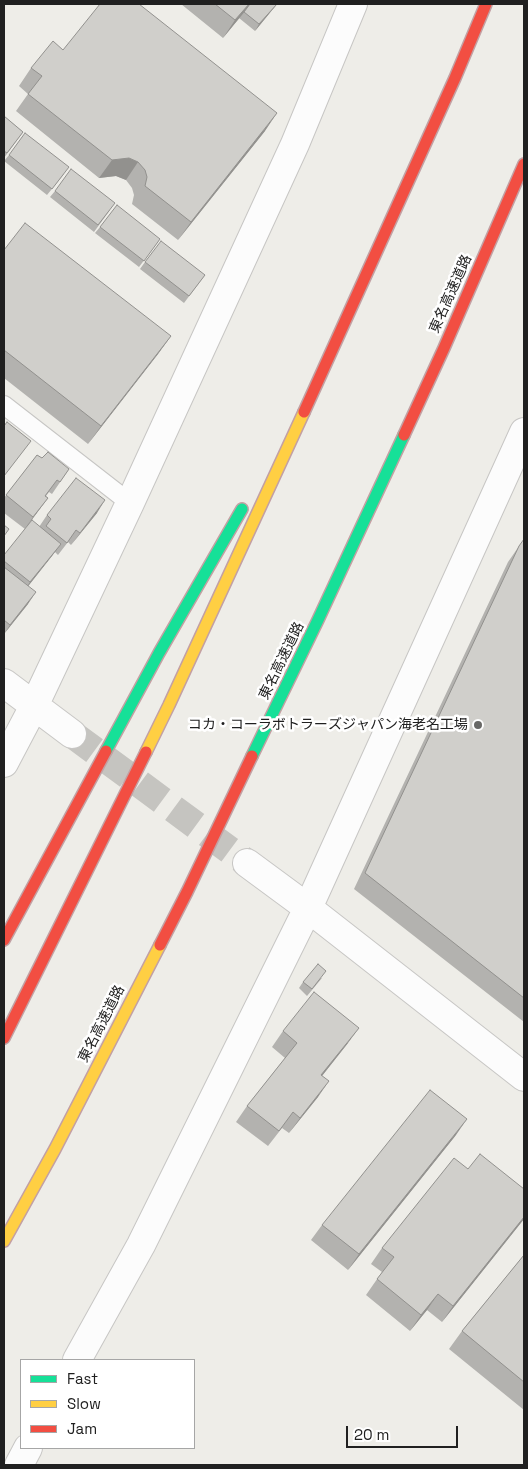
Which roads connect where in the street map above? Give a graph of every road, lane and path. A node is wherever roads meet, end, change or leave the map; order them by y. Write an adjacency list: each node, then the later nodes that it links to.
1 (353, 4): 9 (street)
2 (486, 4): 4 (highway)
3 (524, 164): 19 (highway, 東名高速道路)
4 (327, 362): 7 (highway); 17 (highway)
5 (4, 404): 9 (lane)
6 (524, 432): 15 (street)
7 (268, 465)
8 (248, 499): 16 (highway)
9 (130, 504): 11 (street)
10 (4, 683): 11 (street)
11 (34, 706): 12 (street); 13 (street)
12 (72, 734)
13 (4, 763)
14 (247, 863): 15 (street)
15 (308, 908): 18 (street); 20 (street)
16 (4, 940)
17 (4, 1038)
18 (524, 1078)
19 (6, 1245)
20 (78, 1359)
21 (27, 1449): 22 (street)
22 (18, 1465)

